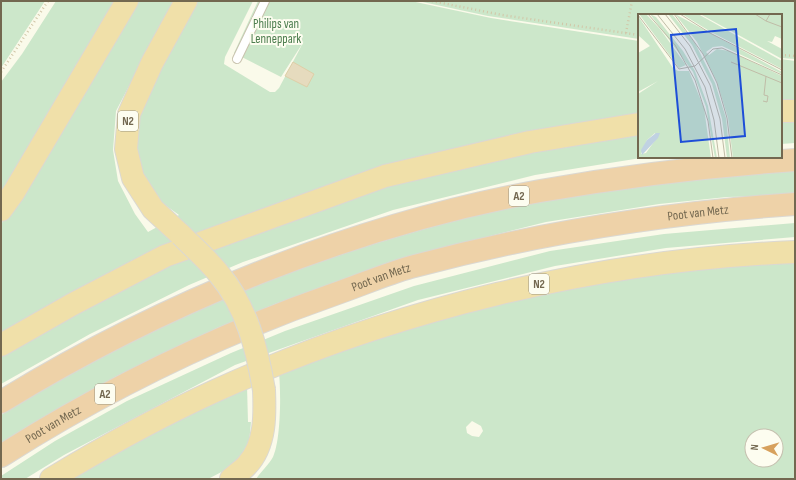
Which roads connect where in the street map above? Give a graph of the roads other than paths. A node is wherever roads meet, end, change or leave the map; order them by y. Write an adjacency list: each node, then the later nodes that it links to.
1 (128, 1): 10 (highway)
2 (186, 1): 16 (highway, N2, bridge)
3 (265, 1): 4 (lane)
4 (237, 59)
5 (795, 111): 6 (highway)
6 (782, 112)
7 (638, 124): 12 (highway)
8 (795, 160): 13 (highway, A2)
9 (795, 204): 14 (highway, Poot van Metz / A2)
10 (1, 210)
11 (795, 252): 15 (highway, N2)
12 (1, 345)
13 (1, 402)
14 (1, 456)
15 (51, 479)
16 (231, 479)

